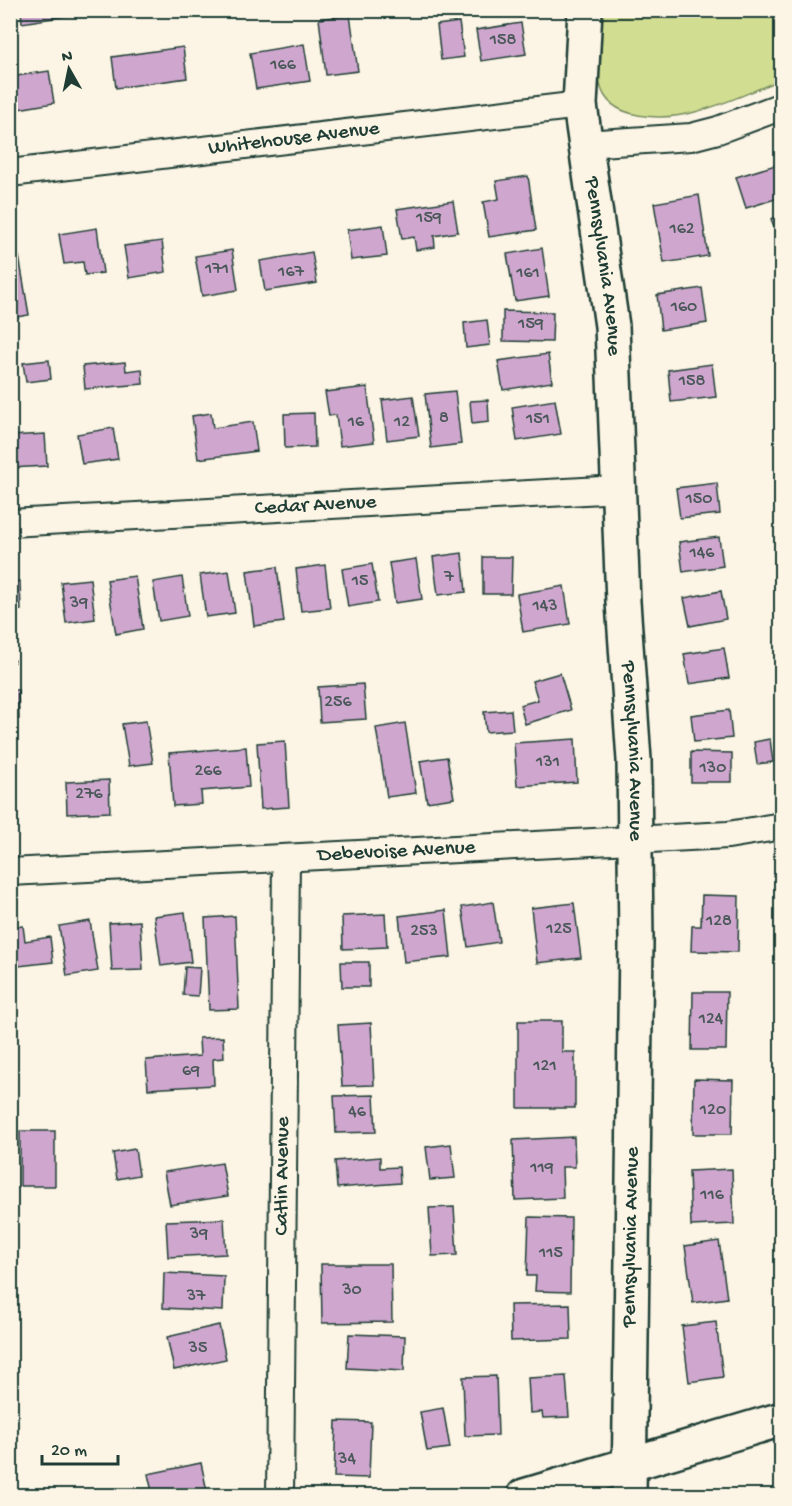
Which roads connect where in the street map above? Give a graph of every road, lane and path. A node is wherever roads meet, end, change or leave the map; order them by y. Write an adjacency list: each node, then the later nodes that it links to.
1 (585, 10): 2 (street, Pennsylvania Avenue)
2 (579, 105): 4 (street, Pennsylvania Avenue); 5 (street, Whitehouse Avenue)
3 (782, 106): 4 (street)
4 (584, 144): 6 (street, Pennsylvania Avenue)
5 (10, 173)
6 (620, 489): 7 (street, Cedar Avenue); 9 (street, Pennsylvania Avenue)
7 (10, 523)
8 (782, 826): 9 (street, Debevoise Avenue)
9 (635, 840): 10 (street, Debevoise Avenue); 13 (street, Pennsylvania Avenue)
10 (286, 858): 11 (street, Debevoise Avenue); 14 (street, Catlin Avenue)
11 (10, 872)
12 (782, 1419): 13 (street)
13 (629, 1464): 15 (street); 16 (street, Pennsylvania Avenue)
14 (280, 1496)
15 (524, 1496)
16 (629, 1496)

